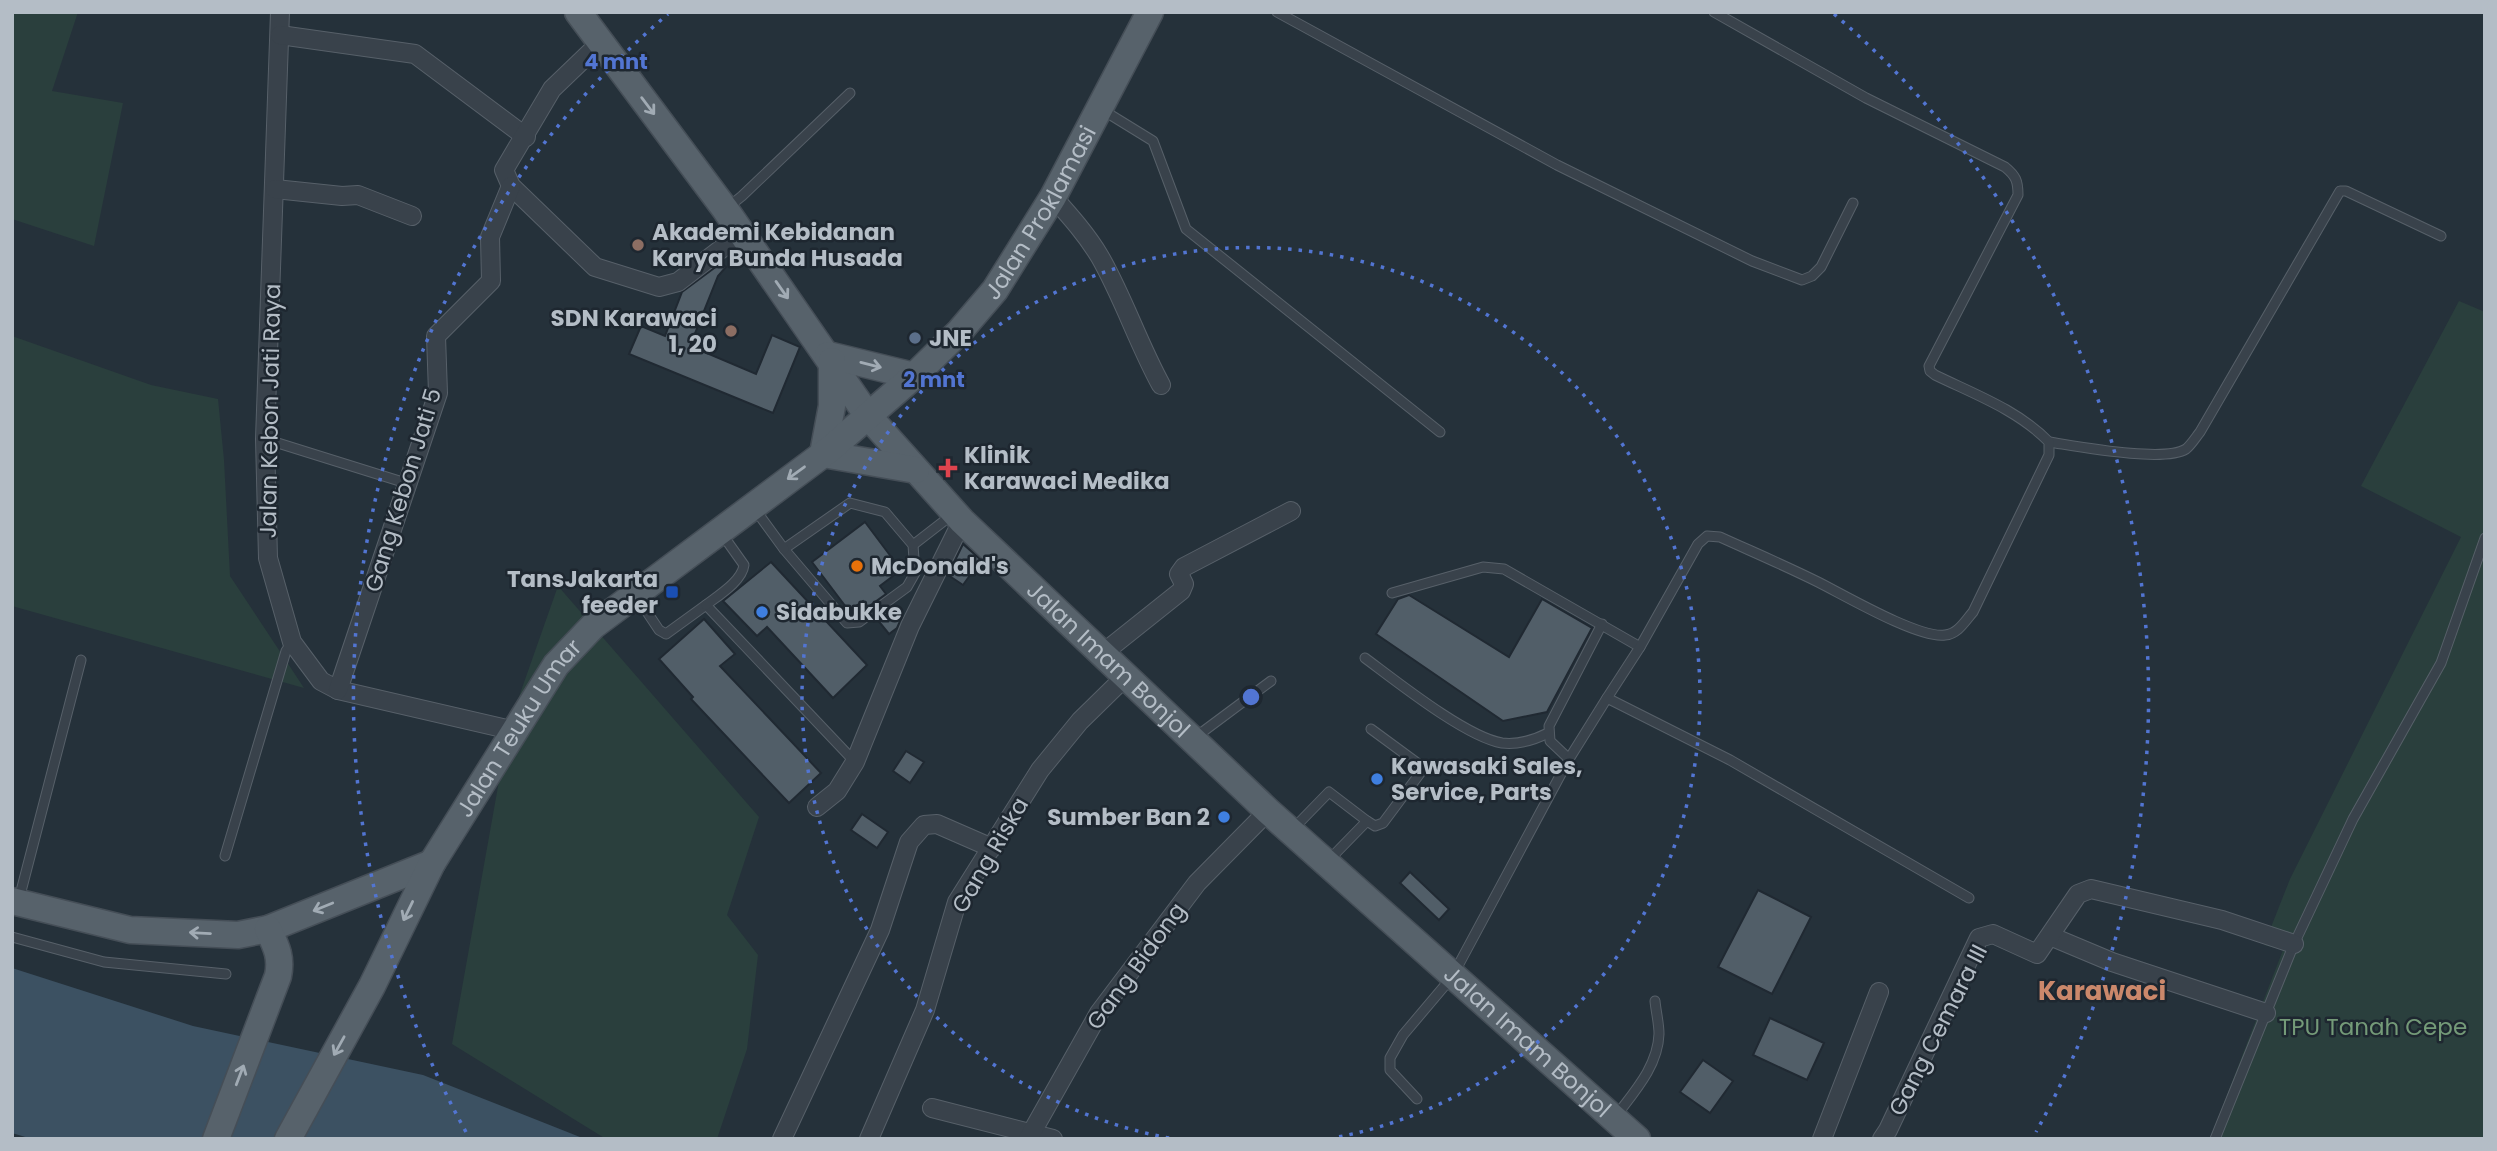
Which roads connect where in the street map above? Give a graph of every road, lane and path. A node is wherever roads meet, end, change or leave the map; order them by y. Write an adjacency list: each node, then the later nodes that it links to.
1 (280, 12): 6 (street, Jalan Kebon Jati Raya)
2 (578, 12): 7 (main road, Jalan Imam Bonjol)
3 (1150, 12): 9 (main road, Jalan Proklamasi)
4 (1277, 12): 14 (lane)
5 (1714, 12): 25 (lane)
6 (280, 35): 10 (street); 12 (street, Jalan Kebon Jati Raya)
7 (601, 42): 10 (street); 15 (main road, Jalan Imam Bonjol, one-way to 15)
8 (850, 93): 15 (lane)
9 (1099, 108): 13 (main road, Jalan Proklamasi); 23 (lane)
10 (526, 137): 11 (street, Gang Kebon Jati 5)
11 (511, 186): 17 (street); 28 (street, Gang Kebon Jati 5)
12 (275, 189): 16 (street); 24 (street, Jalan Kebon Jati Raya)
13 (1052, 197): 20 (main road, Jalan Proklamasi); 21 (street)
14 (1853, 203)
15 (725, 209): 17 (main road, Jalan Imam Bonjol)
16 (412, 216)
17 (742, 233): 19 (main road, Jalan Imam Bonjol, one-way to 19)
18 (2441, 236): 25 (lane)
19 (830, 358): 20 (main road, one-way to 20); 22 (main road, Jalan Imam Bonjol); 26 (main road)
20 (914, 376): 22 (main road, Jalan Proklamasi)
21 (1161, 384)
22 (869, 416): 26 (main road, Jalan Teuku Umar); 27 (main road, Jalan Imam Bonjol)
23 (1440, 432)
24 (265, 439): 28 (lane); 40 (street, Jalan Kebon Jati Raya)
25 (2049, 442): 41 (lane)
26 (823, 454): 27 (main road); 29 (main road, Jalan Teuku Umar, one-way to 29)
27 (916, 470): 31 (main road, Jalan Imam Bonjol)
28 (409, 484): 47 (street, Gang Kebon Jati 5)
29 (752, 505): 32 (main road, Jalan Teuku Umar); 35 (lane)
30 (1292, 511): 42 (street)
31 (958, 517): 34 (lane); 42 (main road, Jalan Imam Bonjol); 54 (street)
32 (719, 530): 37 (main road, Jalan Teuku Umar); 38 (lane)
33 (2485, 538): 68 (lane)
34 (913, 545): 35 (lane); 35 (lane)
35 (784, 549)
36 (1392, 593): 39 (lane)
37 (635, 594): 38 (lane); 50 (main road, Jalan Teuku Umar)
38 (706, 605): 54 (lane)
39 (1602, 624): 41 (lane); 51 (lane)
40 (292, 642): 47 (street, Jalan Kebon Jati Raya); 60 (lane)
41 (1640, 647): 48 (lane)
42 (1102, 653): 45 (main road, Jalan Imam Bonjol)
43 (1365, 658): 51 (lane)
44 (80, 660): 64 (lane)
45 (1125, 677): 52 (main road, Jalan Imam Bonjol); 59 (street, Gang Riska)
46 (1270, 681): 52 (lane)
47 (338, 690): 50 (street, Jalan Kebon Jati Raya)
48 (1607, 698): 53 (lane); 63 (lane)
49 (1371, 729): 57 (lane)
50 (515, 731): 61 (main road, Jalan Teuku Umar)
51 (1549, 733): 53 (lane)
52 (1192, 740): 56 (main road, Jalan Imam Bonjol)
53 (1569, 759): 70 (lane)
54 (855, 762): 55 (street)
55 (817, 807)
56 (1268, 811): 58 (main road, Jalan Imam Bonjol); 77 (street, Gang Bidong)
57 (1367, 821): 58 (lane); 62 (lane)
58 (1291, 832): 62 (main road, Jalan Imam Bonjol)
59 (992, 848): 80 (street); 81 (street, Gang Riska)
60 (225, 856)
61 (432, 863): 65 (main road, one-way to 65); 79 (main road, Jalan Teuku Umar, one-way to 79)
62 (1326, 863): 70 (main road, Jalan Imam Bonjol)
63 (1969, 898)
64 (15, 902): 65 (main road, one-way to 64)
65 (268, 929): 78 (main road, one-way to 65)
66 (2050, 936): 68 (street, Gang Cemara III); 73 (street); 85 (street, Gang Cemara III)
67 (12, 937): 69 (lane)
68 (2294, 944): 73 (lane)
69 (226, 974)
70 (1452, 977): 74 (lane); 76 (main road, Jalan Imam Bonjol)
71 (1879, 992): 84 (street)
72 (1655, 1001): 76 (lane)
73 (2266, 1013): 86 (lane)
74 (1417, 1099)
75 (932, 1108): 77 (street)
76 (1614, 1120): 83 (main road, Jalan Imam Bonjol)
77 (1030, 1136): 82 (street)
78 (216, 1139)
79 (288, 1139)
80 (782, 1139)
81 (869, 1139)
82 (1053, 1139)
83 (1637, 1139)
84 (1822, 1139)
85 (1882, 1139)
86 (2215, 1139)

